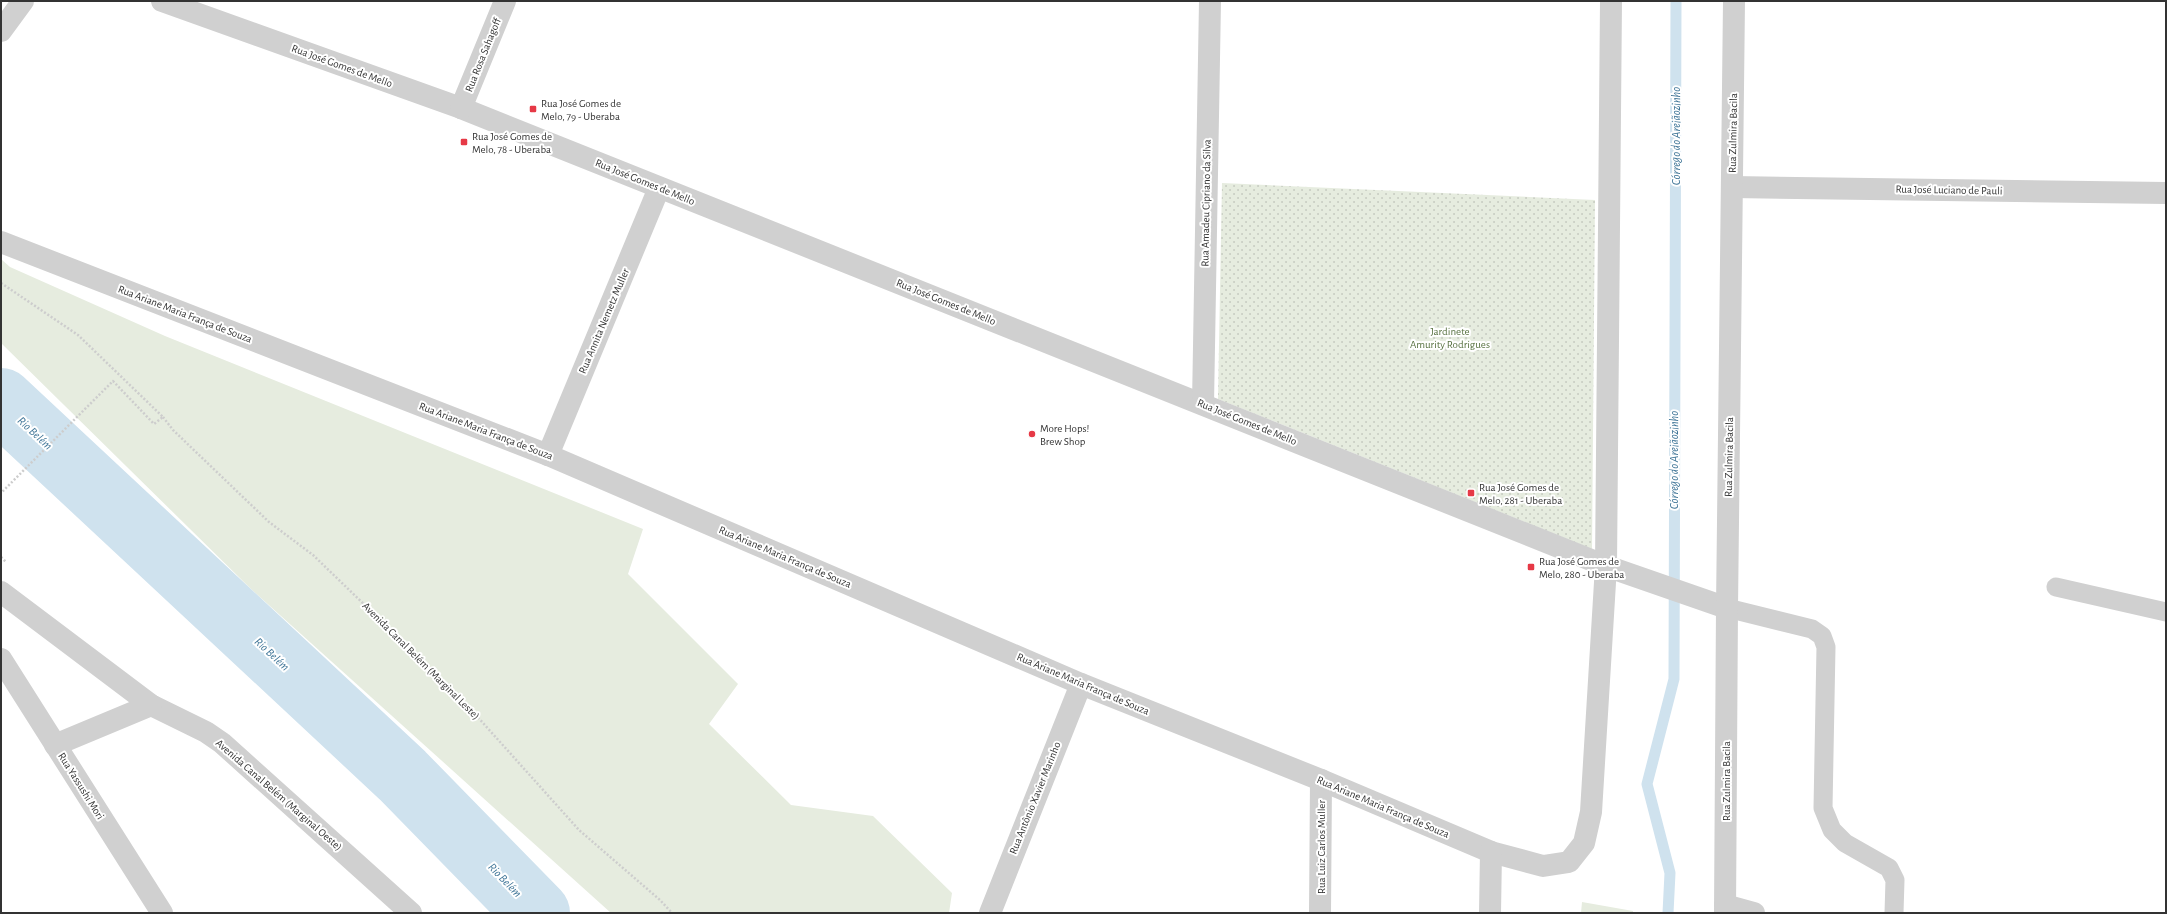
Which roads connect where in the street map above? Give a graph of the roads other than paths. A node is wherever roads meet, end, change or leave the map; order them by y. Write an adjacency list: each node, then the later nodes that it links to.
1 (23, 1): 7 (street)
2 (162, 1): 8 (street, Rua José Gomes de Mello)
3 (505, 1): 8 (street, Rua Rosa Sahagoff)
4 (1210, 1): 13 (street, Rua Amadeu Cipriano da Silva)
5 (1611, 1): 15 (street)
6 (1734, 1): 10 (street, Rua Zulmira Bacila)
7 (1, 31)
8 (461, 108): 9 (street, Rua José Gomes de Mello)
9 (659, 188): 13 (street, Rua José Gomes de Mello); 14 (street, Rua Annita Nemetz Muller)
10 (1732, 188): 11 (street, Rua José Luciano de Pauli); 18 (street, Rua Zulmira Bacila)
11 (2166, 193)
12 (1, 242): 14 (street, Rua Ariane Maria França de Souza)
13 (1203, 404): 15 (street, Rua José Gomes de Mello)
14 (548, 455): 21 (street, Rua Ariane Maria França de Souza)
15 (1606, 566): 18 (street, Rua José Gomes de Mello); 25 (street, Rua Ariane Maria França de Souza)
16 (2056, 588): 19 (lane)
17 (1, 592): 22 (street, Avenida Canal Belém (Marginal Oeste))
18 (1727, 608): 26 (street, Rua Zulmira Bacila); 33 (lane)
19 (2166, 612)
20 (1, 659): 23 (street, Rua Yassushi Mori)
21 (1081, 684): 24 (street, Rua Ariane Maria França de Souza); 29 (street, Rua Antônio Xavier Marinho)
22 (151, 705): 23 (street); 28 (street, Avenida Canal Belém (Marginal Oeste))
23 (56, 745): 27 (street, Rua Yassushi Mori)
24 (1321, 780): 25 (street, Rua Ariane Maria França de Souza); 30 (street, Rua Luiz Carlos Muller)
25 (1491, 852): 31 (street)
26 (1725, 909): 32 (street)
27 (162, 913)
28 (411, 913)
29 (990, 913)
30 (1320, 913)
31 (1490, 913)
32 (1754, 913)
33 (1894, 913)

